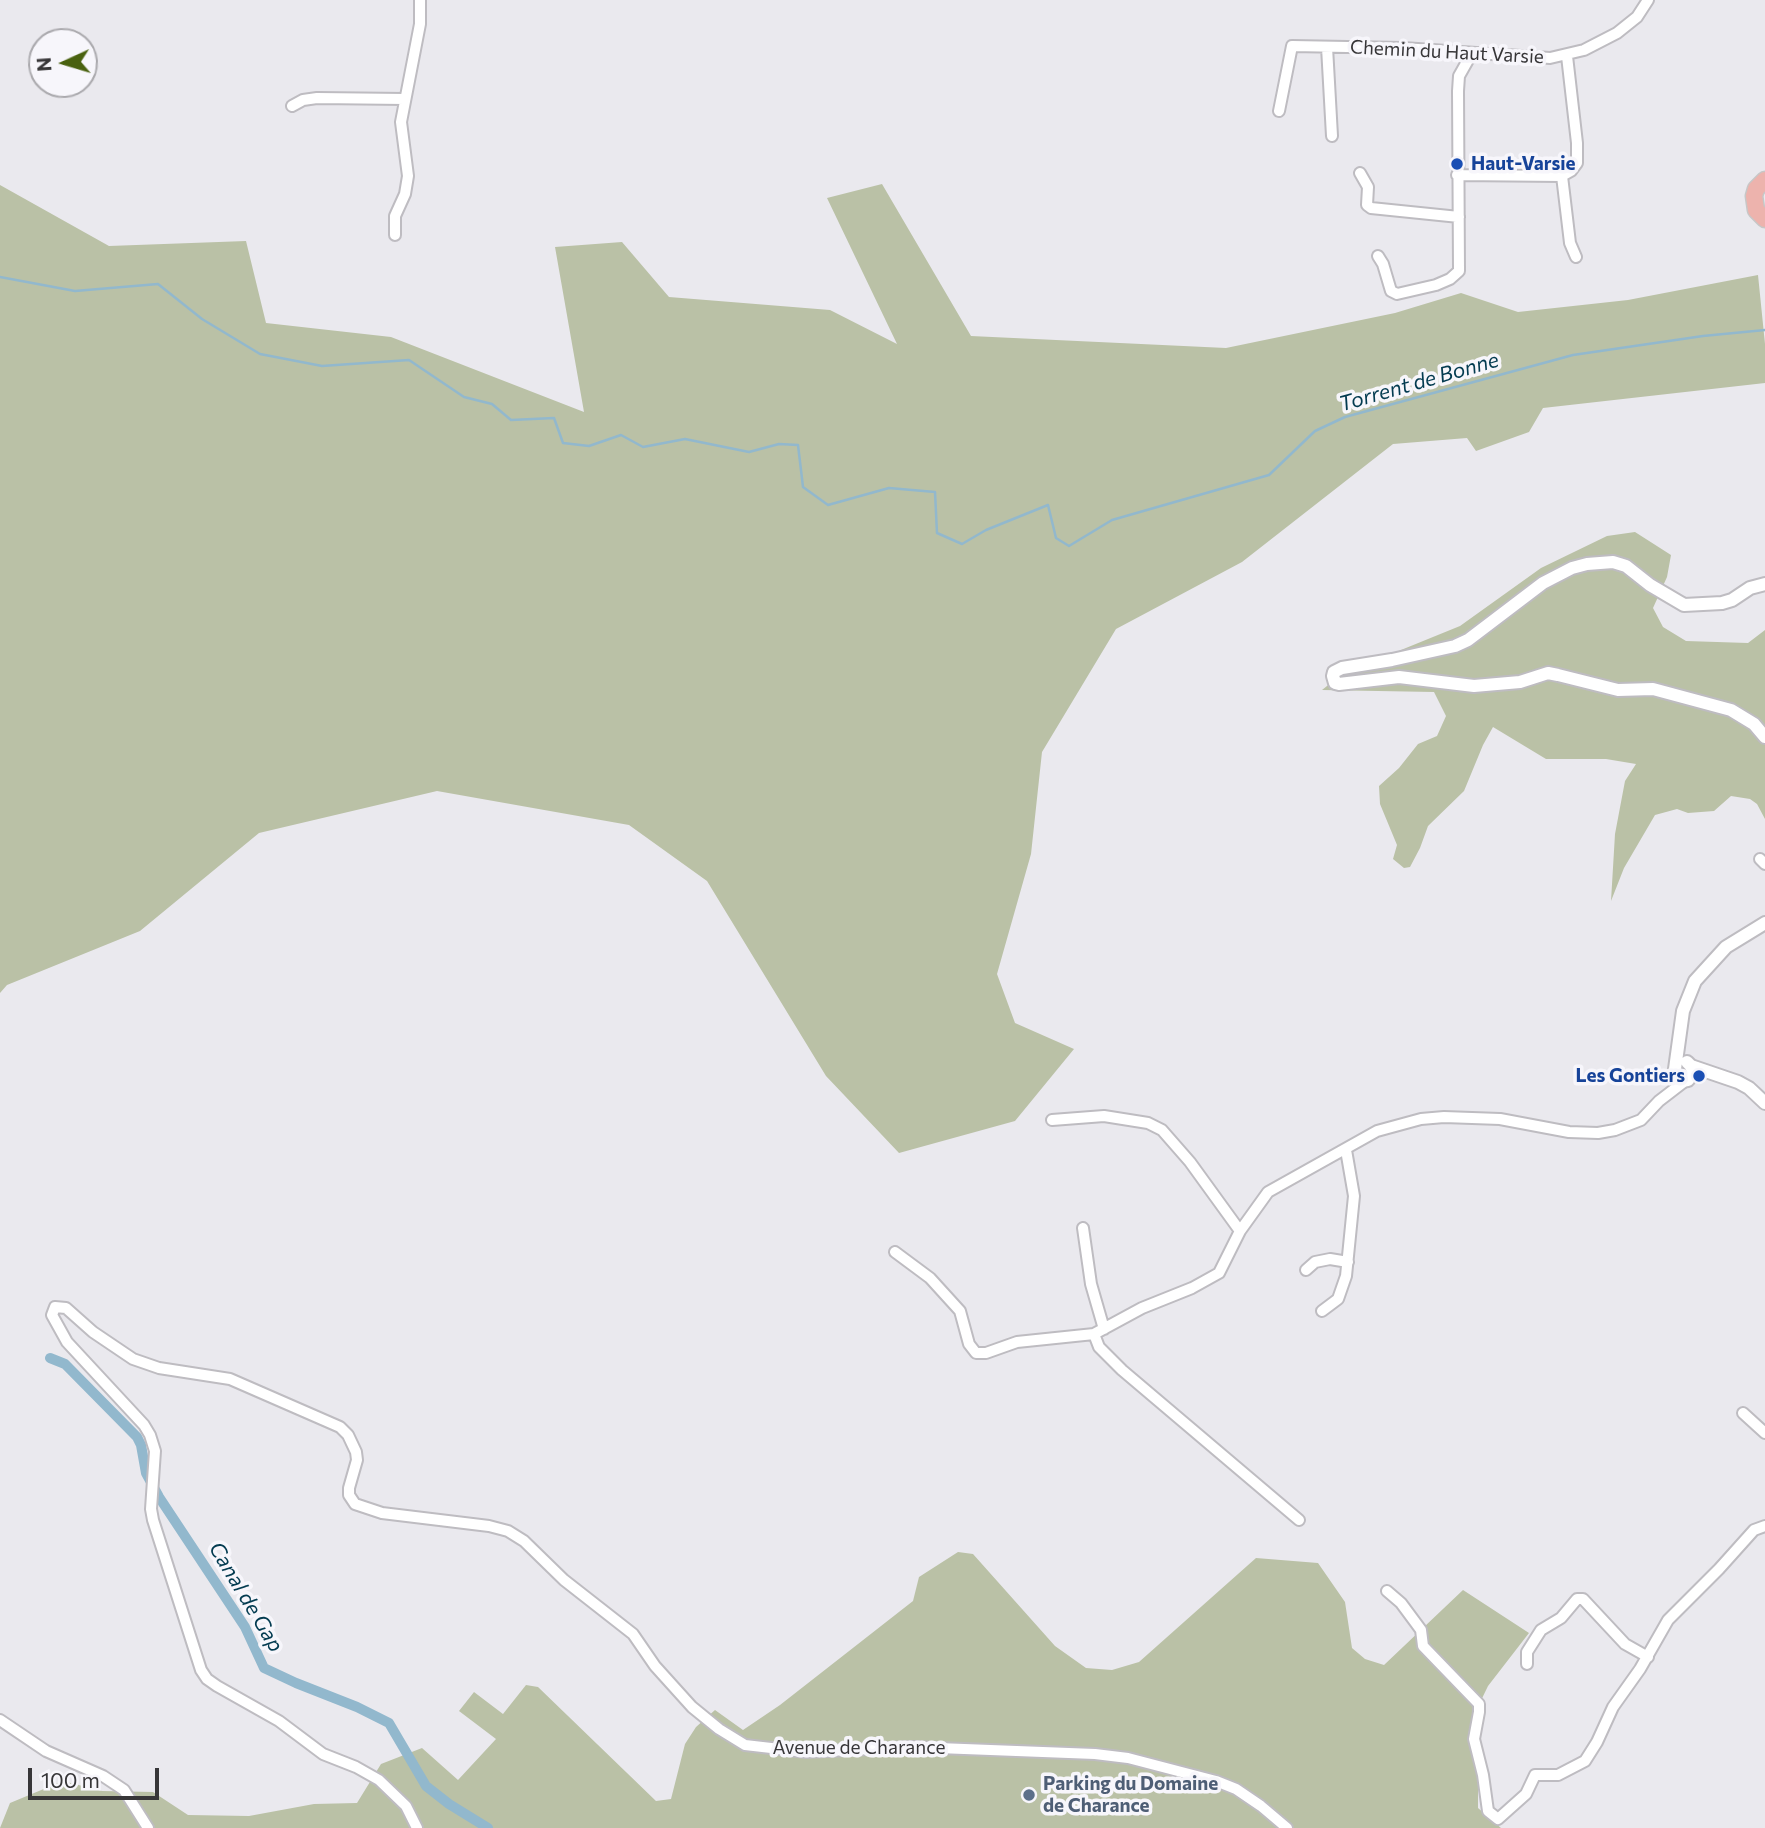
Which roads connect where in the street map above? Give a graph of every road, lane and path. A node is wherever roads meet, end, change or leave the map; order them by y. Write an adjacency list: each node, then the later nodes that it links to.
1 (420, 0): 6 (street)
2 (1648, 0): 5 (street, Chemin du Haut Varsie)
3 (1326, 47): 4 (street, Chemin du Haut Varsie); 8 (street, Chemin du Haut Varsie); 9 (street)
4 (1472, 52): 5 (street, Chemin du Haut Varsie); 11 (street)
5 (1567, 56): 12 (street)
6 (405, 99): 7 (street); 16 (street)
7 (292, 106)
8 (1279, 111)
9 (1332, 136)
10 (1360, 173): 14 (street)
11 (1457, 174): 12 (street); 14 (street)
12 (1562, 176): 18 (street)
13 (1765, 180): 15 (main road)
14 (1459, 217): 17 (street)
15 (1765, 219)
16 (395, 234)
17 (1378, 256)
18 (1576, 257)
19 (1765, 584): 20 (street)
20 (1765, 737)
21 (1765, 923): 22 (street)
22 (1685, 1072): 23 (street); 25 (street)
23 (1765, 1103)
24 (1052, 1120): 27 (street)
25 (1346, 1150): 27 (street); 29 (street)
26 (1083, 1228): 32 (street)
27 (1240, 1231): 32 (street)
28 (895, 1252): 32 (street)
29 (1348, 1262): 30 (street); 31 (street)
30 (1306, 1270)
31 (1322, 1311)
32 (1099, 1332): 35 (street)
33 (1743, 1413): 34 (street)
34 (1765, 1433)
35 (1299, 1520)
36 (1765, 1526): 38 (street)
37 (1387, 1591): 38 (street)
38 (1647, 1657): 39 (street)
39 (1527, 1664)
40 (0, 1720): 41 (street)
41 (148, 1828)
42 (418, 1828): 43 (street, Avenue de Charance)
43 (1287, 1828)

